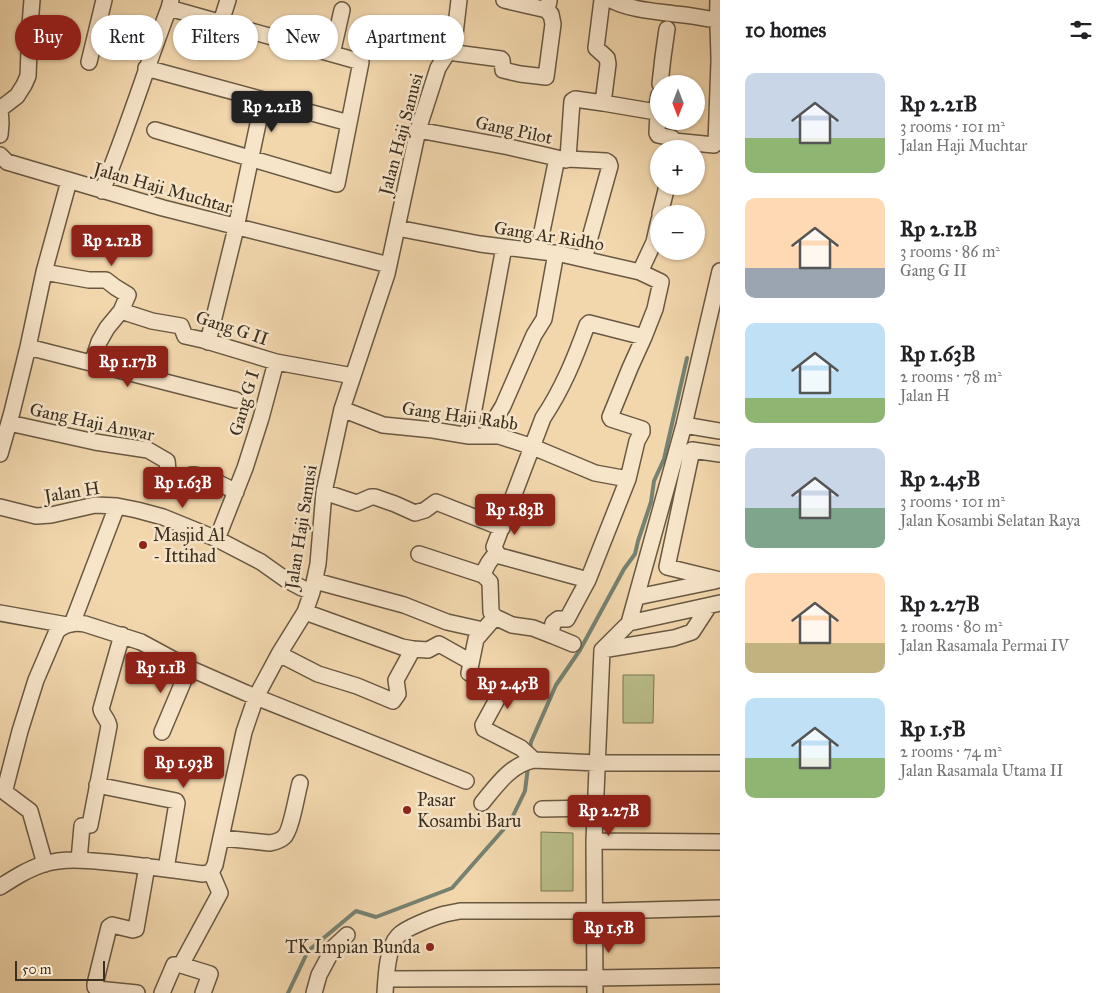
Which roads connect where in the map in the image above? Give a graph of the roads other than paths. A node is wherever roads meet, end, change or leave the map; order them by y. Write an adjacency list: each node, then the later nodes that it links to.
1 (32, 0): 26 (street)
2 (104, 0): 21 (street)
3 (228, 0): 13 (street)
4 (460, 0): 14 (street, Jalan Haji Sanusi)
5 (504, 0): 10 (street)
6 (602, 0): 25 (street)
7 (611, 0): 15 (street)
8 (718, 0): 16 (street)
9 (170, 4): 12 (street); 22 (street)
10 (548, 5): 18 (street)
11 (342, 10): 17 (street)
12 (202, 15)
13 (224, 15)
14 (458, 15)
15 (669, 19): 16 (street); 23 (street)
16 (717, 20): 34 (street)
17 (338, 28)
18 (464, 54)
19 (338, 56): 28 (street)
20 (443, 60): 30 (street, Jalan Haji Sanusi)
21 (89, 62)
22 (146, 68): 24 (street); 39 (street)
23 (661, 75)
24 (263, 100): 28 (street); 36 (street, Jalan Haji Muchtar)
25 (603, 103): 27 (street, Gang Pilot); 37 (street, Gang Pilot)
26 (0, 108): 32 (street)
27 (650, 111)
28 (349, 124): 36 (street)
29 (155, 130): 36 (street)
30 (418, 130): 37 (street, Gang Pilot); 41 (street, Jalan Haji Sanusi)
31 (657, 130): 33 (street)
32 (0, 135)
33 (673, 140)
34 (705, 145)
35 (0, 155): 38 (street, Jalan Haji Muchtar)
36 (250, 158): 40 (street, Jalan Haji Muchtar)
37 (562, 159): 43 (street); 46 (street)
38 (69, 181): 39 (street, Jalan Haji Muchtar); 49 (street, Gang Haji Anwar)
39 (102, 191): 40 (street, Jalan Haji Muchtar)
40 (236, 228): 47 (street); 53 (street)
41 (397, 228): 42 (street, Gang Ar Ridho); 47 (street, Jalan Haji Sanusi)
42 (504, 247): 43 (street, Gang Ar Ridho); 63 (street)
43 (538, 251): 45 (street, Gang Ar Ridho)
44 (650, 251): 50 (street)
45 (556, 253): 46 (street, Gang Ar Ridho); 64 (street)
46 (584, 259): 50 (street, Gang Ar Ridho)
47 (389, 265): 57 (street, Jalan Haji Sanusi)
48 (720, 271): 61 (street)
49 (44, 272): 51 (street); 54 (street, Gang Haji Anwar)
50 (640, 272): 52 (street, Gang Ar Ridho)
51 (121, 310): 53 (street, Gang G II); 56 (street)
52 (644, 337): 65 (street); 68 (street)
53 (208, 342): 55 (street, Gang G II)
54 (28, 347): 56 (street); 60 (street, Gang Haji Anwar)
55 (276, 362): 57 (street, Gang G II); 69 (street, Gang G I)
56 (92, 364): 58 (street)
57 (353, 376): 59 (street, Jalan Haji Sanusi)
58 (236, 400)
59 (342, 409): 63 (street, Gang Haji Rabb); 70 (street, Jalan Haji Sanusi)
60 (9, 423): 66 (street, Gang Haji Anwar); 69 (street, Gang Haji Anwar)
61 (684, 425): 62 (street); 81 (street)
62 (720, 431)
63 (469, 436): 64 (street, Gang Haji Rabb)
64 (485, 436): 65 (street, Gang Haji Rabb)
65 (533, 447): 68 (street, Gang Haji Rabb); 73 (street)
66 (0, 454)
67 (720, 454): 79 (street)
68 (628, 479): 78 (street)
69 (236, 492): 74 (street, Gang G I)
70 (324, 492): 73 (street); 80 (street, Jalan Haji Sanusi)
71 (118, 506): 72 (street, Jalan H); 74 (street, Jalan H); 87 (street)
72 (0, 507)
73 (502, 528): 75 (street)
74 (218, 539): 80 (street, Jalan H)
75 (497, 553): 77 (street); 78 (street)
76 (419, 554): 77 (street)
77 (483, 575): 85 (street)
78 (588, 580): 90 (street)
79 (720, 582): 81 (street)
80 (313, 586): 83 (street, Jalan Haji Sanusi); 88 (street, Jalan H)
81 (637, 597): 86 (street)
82 (714, 604): 86 (street); 93 (street)
83 (305, 612): 92 (street); 94 (street, Jalan Haji Sanusi)
84 (0, 613): 87 (street)
85 (494, 617): 88 (street); 90 (street)
86 (629, 623): 93 (street)
87 (69, 625): 89 (street); 112 (street)
88 (483, 630): 95 (street)
89 (122, 635): 96 (street); 104 (street)
90 (551, 635): 91 (street)
91 (573, 644)
92 (413, 649): 94 (street); 95 (street)
93 (602, 650): 100 (street)
94 (279, 654): 97 (street, Jalan Haji Sanusi)
95 (471, 662): 99 (street)
96 (189, 668): 97 (street); 98 (street)
97 (256, 697): 102 (street); 108 (street, Jalan Haji Sanusi)
98 (162, 732)
99 (534, 760): 100 (street); 105 (street)
100 (597, 763): 101 (street); 106 (street)
101 (720, 763)
102 (466, 781)
103 (300, 783): 108 (street)
104 (97, 785): 111 (street); 114 (street)
105 (482, 803)
106 (595, 808): 107 (street); 109 (street)
107 (542, 809)
108 (222, 838): 115 (street, Jalan Haji Sanusi)
109 (594, 841): 110 (street); 118 (street)
110 (720, 842)
111 (78, 860): 112 (street); 113 (street)
112 (44, 864): 116 (street)
113 (147, 866): 114 (street); 124 (street)
114 (166, 869): 115 (street)
115 (211, 872): 120 (street)
116 (0, 887)
117 (720, 908): 118 (street)
118 (594, 911): 122 (street); 123 (street)
119 (347, 935): 127 (street)
120 (181, 965): 125 (street); 126 (street)
121 (720, 976): 123 (street)
122 (386, 986): 123 (street)
123 (595, 986)
124 (136, 993)
125 (162, 993)
126 (203, 993)
127 (314, 993)

